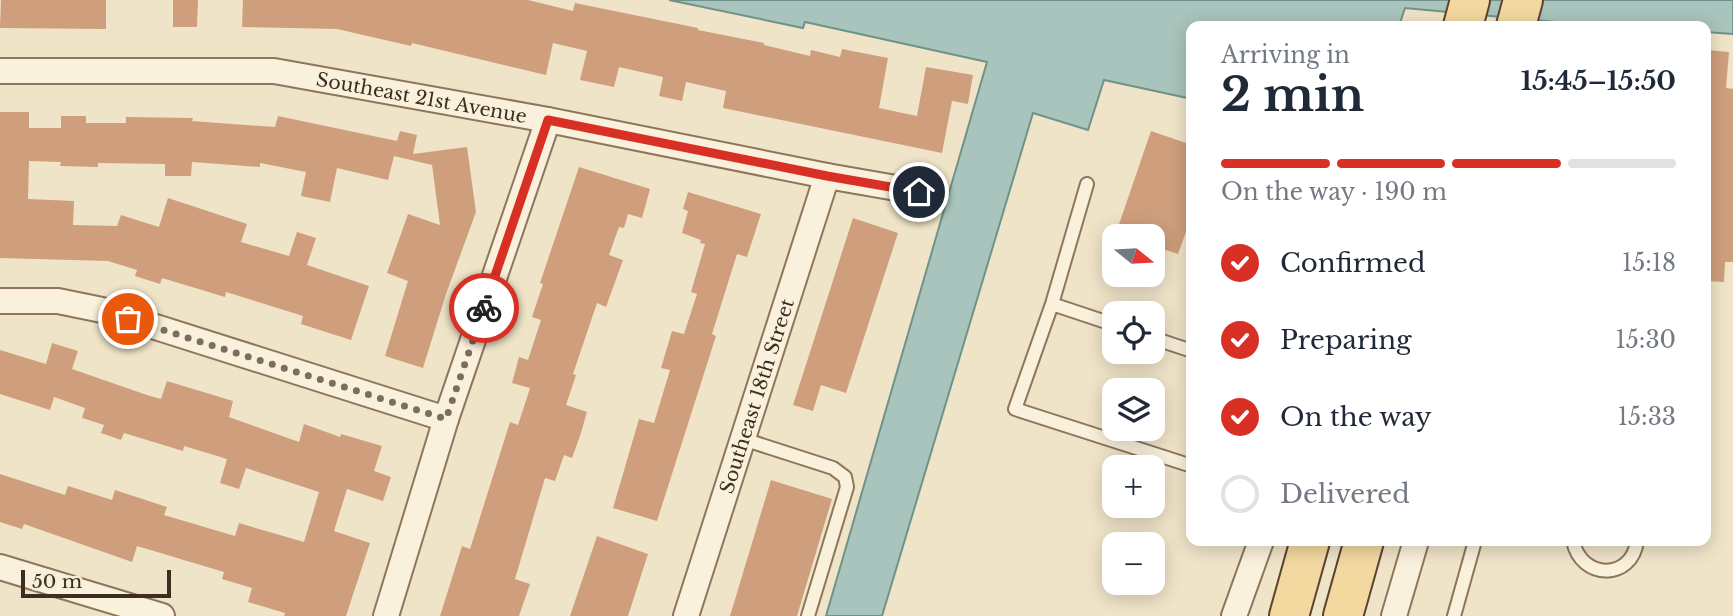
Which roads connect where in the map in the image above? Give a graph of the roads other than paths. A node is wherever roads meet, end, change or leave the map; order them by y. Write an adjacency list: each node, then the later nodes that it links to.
1 (1470, 0): 3 (main road)
2 (1523, 0): 4 (main road)
3 (1464, 21)
4 (1517, 21)
5 (0, 71): 6 (street, Southeast 21st Avenue)
6 (548, 120): 7 (street, Southeast 21st Avenue); 15 (street)
7 (827, 176): 9 (street, Southeast 21st Avenue); 16 (street, Southeast 18th Street)
8 (1087, 184): 11 (lane)
9 (919, 192)
10 (0, 301): 15 (street)
11 (1052, 304): 12 (lane); 17 (lane)
12 (1102, 321)
13 (1165, 342): 14 (lane)
14 (1186, 349)
15 (446, 419): 27 (street)
16 (743, 439): 28 (street, Southeast 18th Street); 29 (lane)
17 (1186, 464)
18 (1259, 546): 30 (street)
19 (1309, 546): 31 (main road)
20 (1363, 546): 32 (main road)
21 (1415, 546): 33 (street)
22 (1474, 546): 34 (lane)
23 (1575, 546): 24 (lane)
24 (1636, 546)
25 (0, 567): 26 (street)
26 (159, 615)
27 (386, 616)
28 (686, 616)
29 (808, 616)
30 (1234, 616)
31 (1289, 616)
32 (1343, 616)
33 (1394, 616)
34 (1454, 616)

